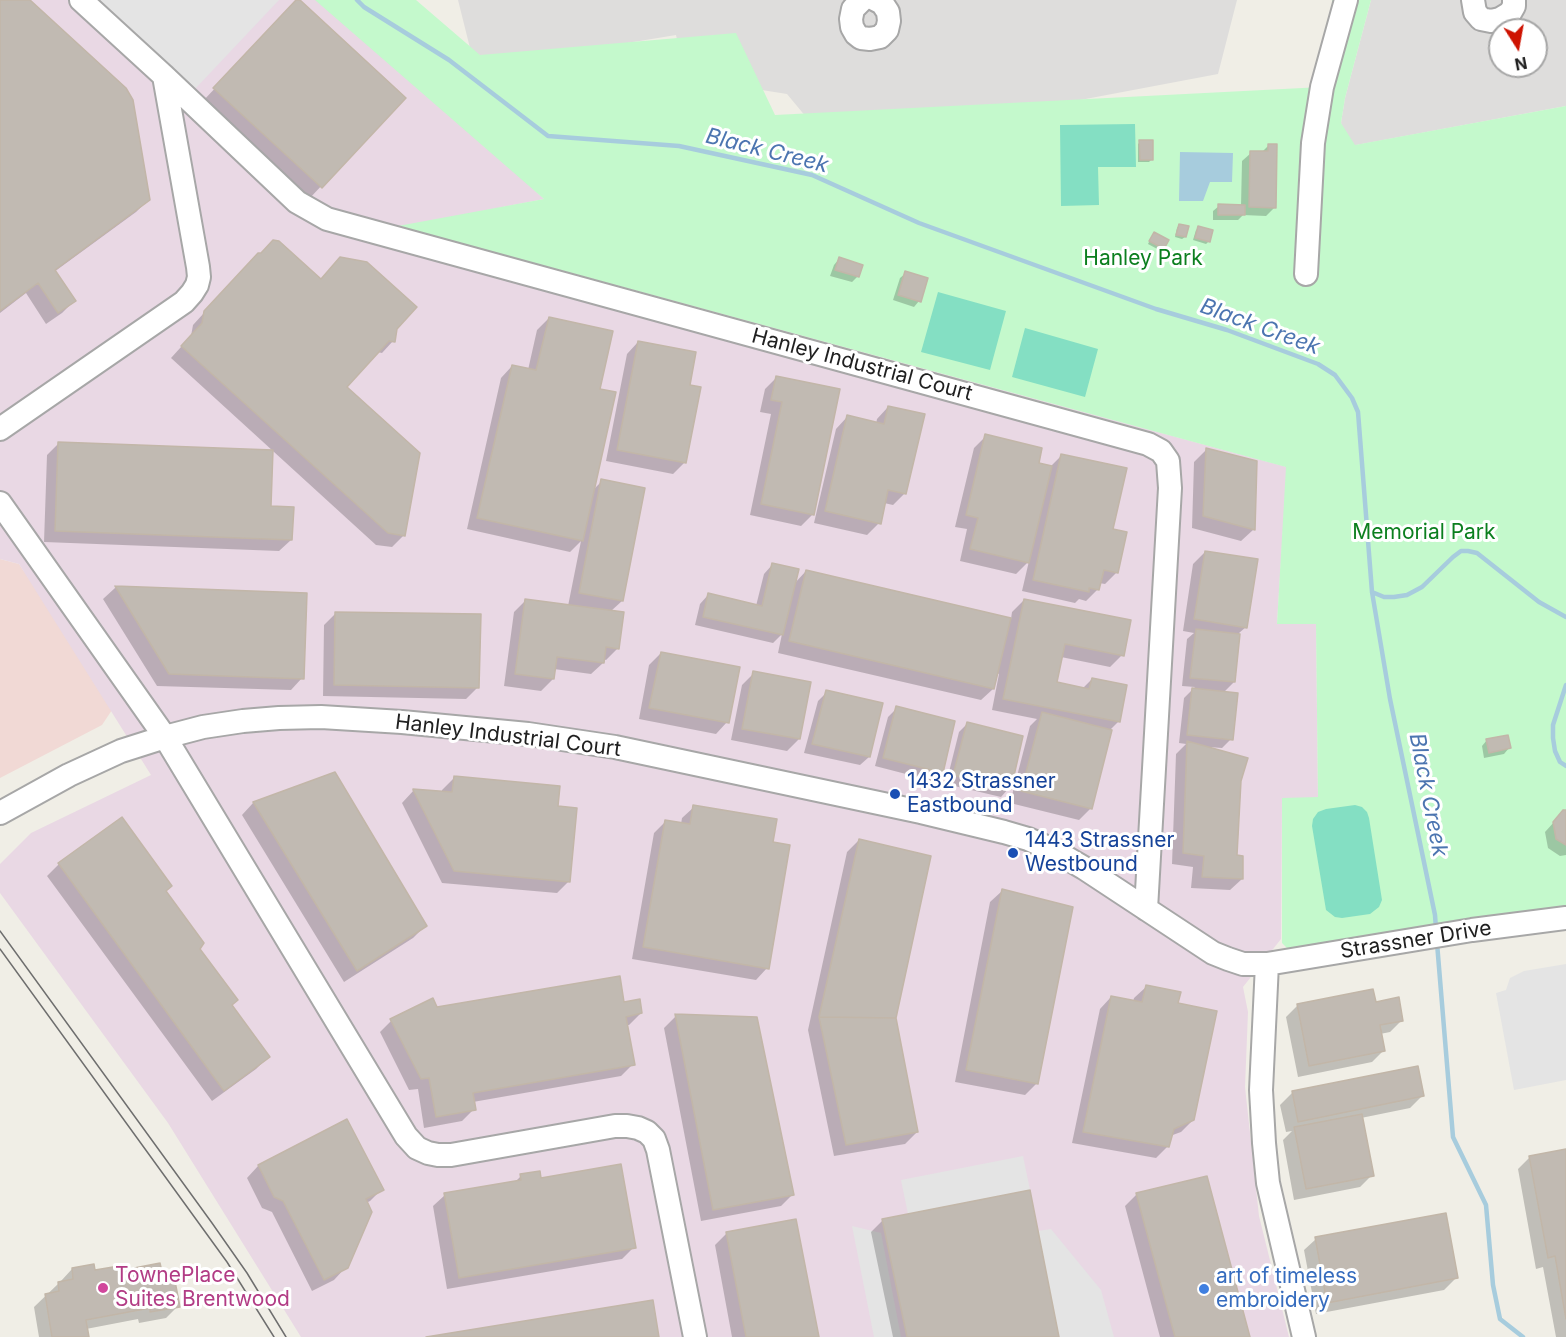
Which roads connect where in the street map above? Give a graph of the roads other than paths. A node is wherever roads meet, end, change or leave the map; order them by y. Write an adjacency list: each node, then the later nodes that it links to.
1 (81, 0): 7 (street, Hanley Industrial Court)
2 (862, 0): 3 (street)
3 (876, 0)
4 (1346, 0): 8 (street)
5 (1473, 0): 6 (street)
6 (1514, 0)
7 (164, 76): 9 (street); 13 (street, Hanley Industrial Court)
8 (1306, 274)
9 (0, 429)
10 (0, 503): 11 (street)
11 (165, 737): 12 (street); 13 (street, Hanley Industrial Court); 16 (street)
12 (0, 813)
13 (1146, 909): 15 (street, Hanley Industrial Court)
14 (1566, 918): 15 (street, Strassner Drive)
15 (1267, 964): 17 (street)
16 (695, 1337)
17 (1304, 1337)

